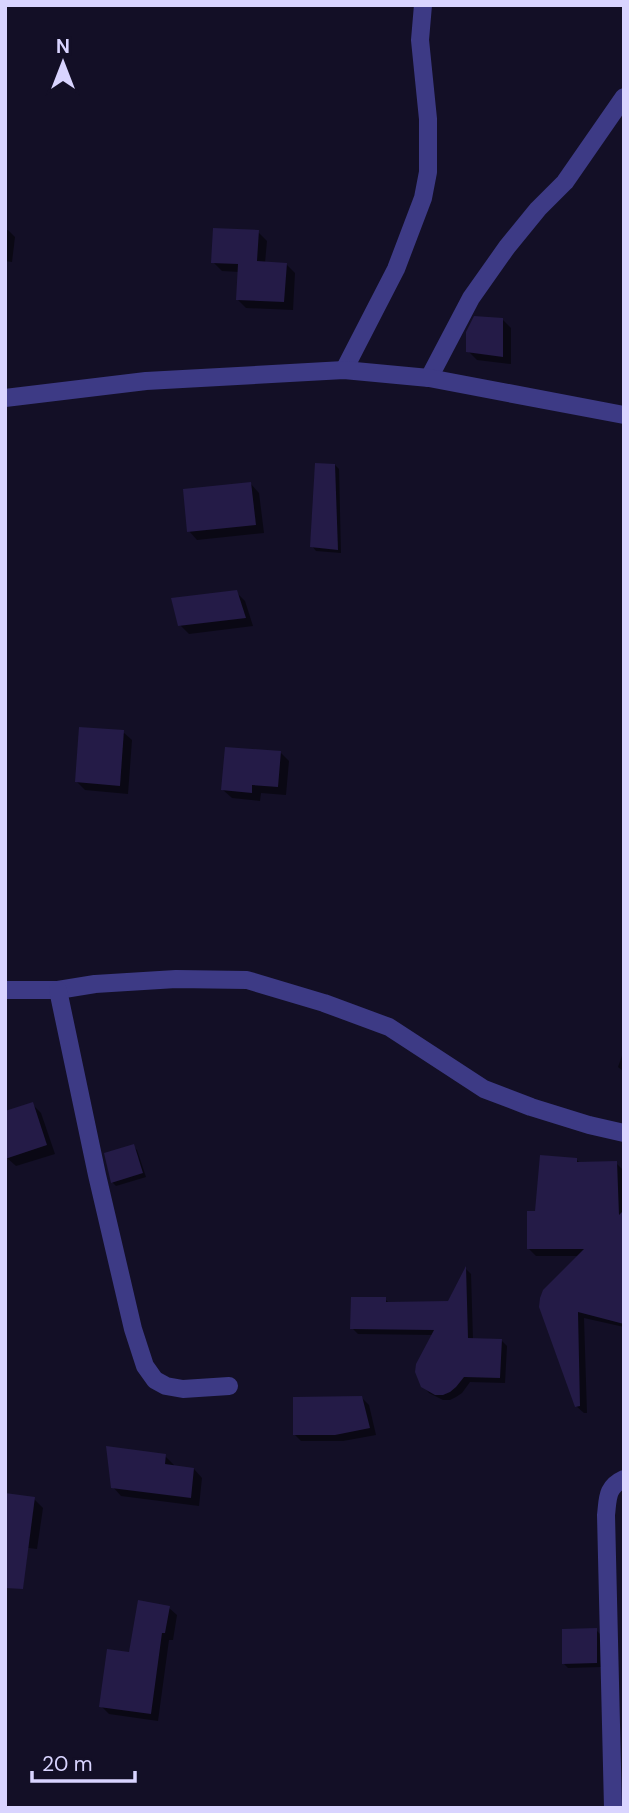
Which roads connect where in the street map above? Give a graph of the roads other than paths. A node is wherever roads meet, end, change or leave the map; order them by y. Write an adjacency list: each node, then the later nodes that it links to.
1 (423, 5): 3 (street)
2 (624, 97): 4 (street)
3 (344, 370): 4 (street); 5 (street)
4 (429, 378): 6 (street)
5 (5, 398)
6 (624, 415)
7 (5, 990): 8 (street)
8 (58, 990): 9 (street); 10 (street)
9 (624, 1133)
10 (229, 1385)
11 (624, 1479): 12 (street)
12 (613, 1808)

